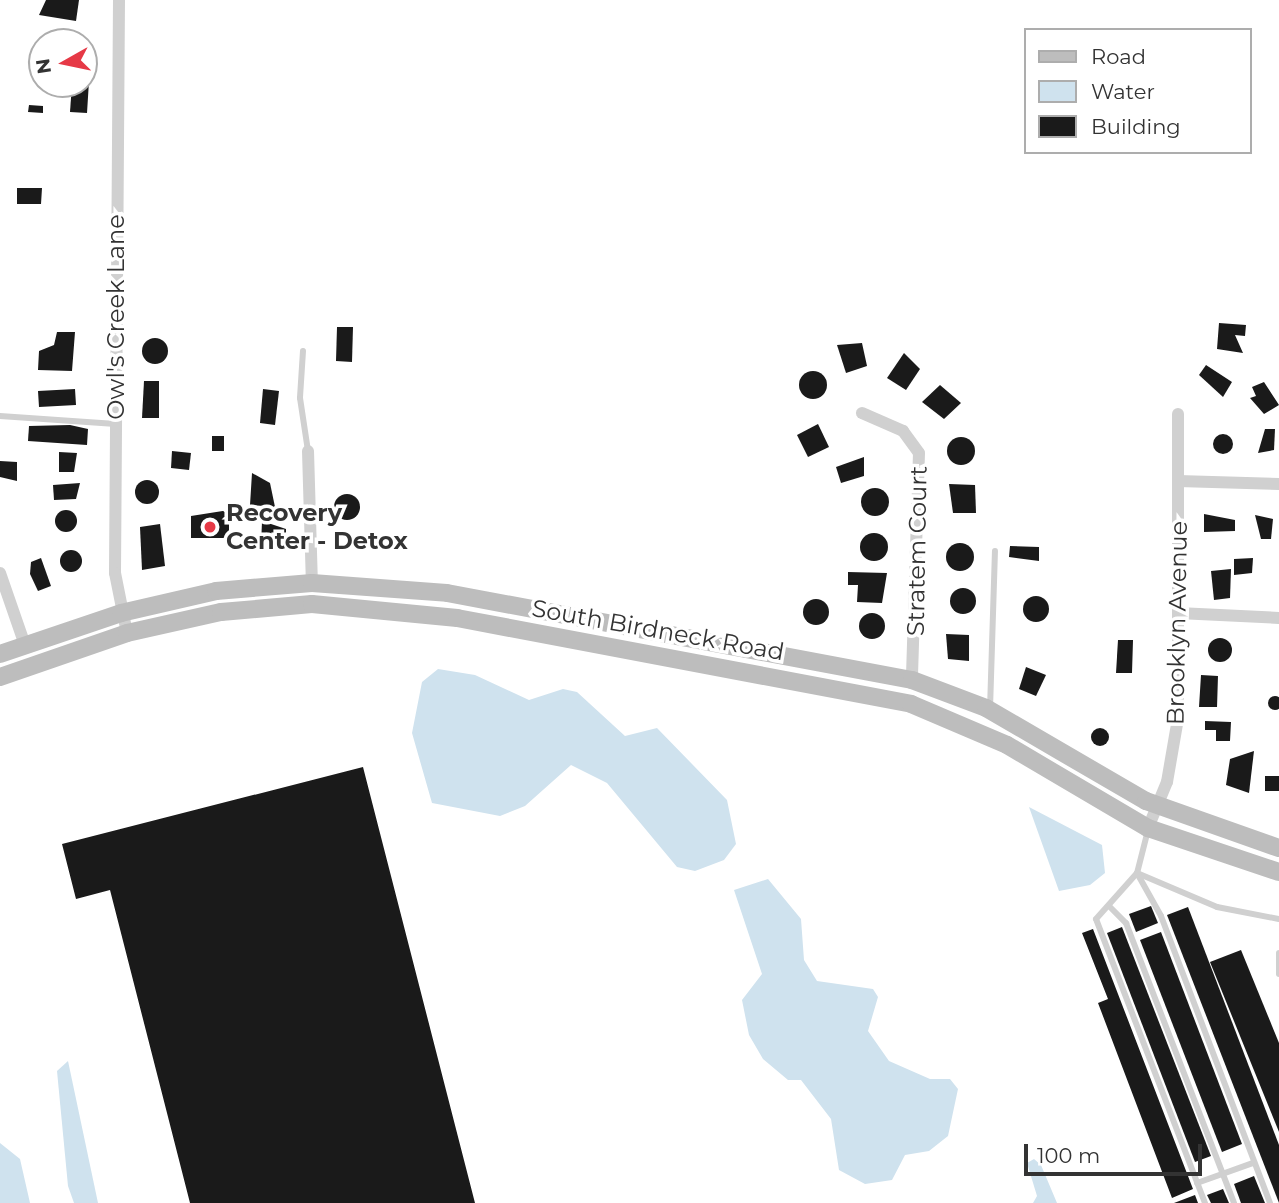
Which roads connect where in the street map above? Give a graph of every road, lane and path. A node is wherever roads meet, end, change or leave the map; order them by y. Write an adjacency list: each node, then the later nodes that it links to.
1 (118, 0): 6 (street, Owl's Creek Lane)
2 (303, 351): 7 (lane)
3 (862, 413): 20 (street, Stratem Court)
4 (1178, 414): 8 (street, Brooklyn Avenue)
5 (0, 416): 6 (lane)
6 (116, 424): 13 (street, Owl's Creek Lane)
7 (308, 451): 12 (street)
8 (1178, 481): 9 (street); 14 (street, Brooklyn Avenue)
9 (1279, 484)
10 (995, 551): 21 (lane)
11 (0, 573): 17 (street)
12 (312, 583): 13 (main road, South Birdneck Road); 20 (main road, South Birdneck Road)
13 (121, 613): 16 (street, Owl's Creek Lane); 17 (main road, South Birdneck Road)
14 (1178, 613): 15 (street); 22 (street, Brooklyn Avenue)
15 (1279, 618)
16 (127, 633): 19 (main road, South Birdneck Road); 23 (main road, South Birdneck Road)
17 (25, 645): 18 (main road, South Birdneck Road)
18 (0, 654)
19 (0, 677)
20 (912, 680): 21 (main road, South Birdneck Road)
21 (990, 710): 22 (main road, South Birdneck Road)
22 (1156, 805): 23 (street, Brooklyn Avenue); 24 (main road, South Birdneck Road)
23 (1148, 828): 25 (main road, South Birdneck Road); 26 (lane)
24 (1279, 848)
25 (1279, 872)
26 (1137, 873): 27 (lane); 28 (lane); 31 (lane)
27 (1110, 907): 32 (lane); 33 (lane)
28 (1279, 919)
29 (1279, 953): 30 (lane)
30 (1279, 974)
31 (1253, 1163): 32 (lane); 36 (lane)
32 (1223, 1174): 33 (lane); 35 (lane)
33 (1197, 1183): 34 (lane)
34 (1205, 1203)
35 (1234, 1203)
36 (1270, 1203)

